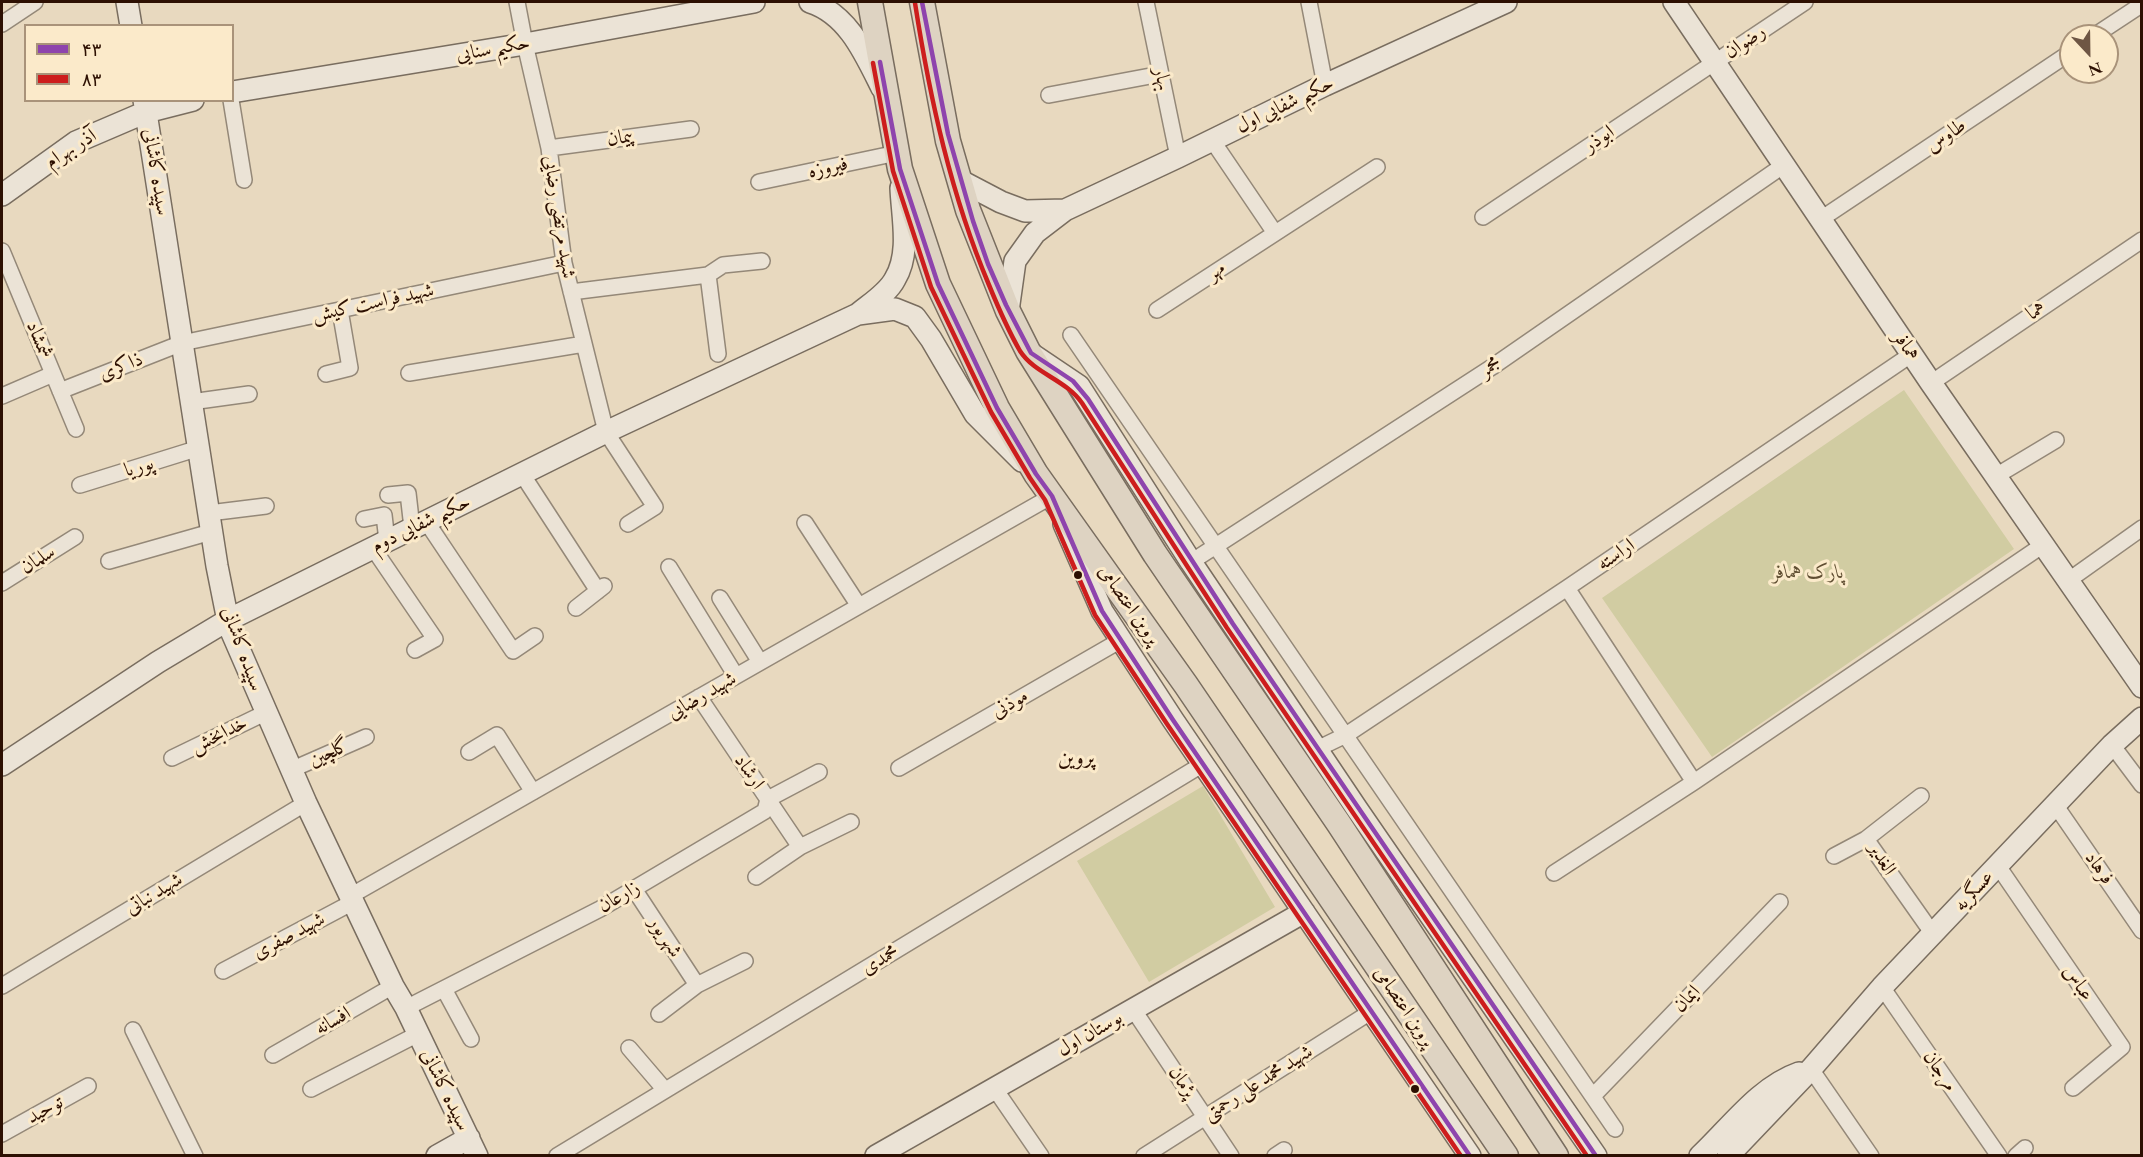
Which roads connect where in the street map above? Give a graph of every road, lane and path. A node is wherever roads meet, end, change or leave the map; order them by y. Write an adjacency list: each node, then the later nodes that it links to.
1 (35, 2): 14 (street)
2 (127, 2): 15 (street)
3 (517, 2): 17 (street, شهید مرتضی رضایی)
4 (754, 2): 17 (street, حکیم سنایی)
5 (810, 2): 24 (street)
6 (870, 2): 24 (main road, پروین اعتصامی)
7 (922, 2): 36 (main road)
8 (1146, 2): 20 (street, بهار)
9 (1309, 2): 21 (street)
10 (1506, 2): 21 (street, حکیم شفایی اول)
11 (1674, 2): 19 (street, همافر)
12 (1805, 2): 19 (street, رضوان)
13 (2138, 7): 16 (street)
14 (2, 24)
15 (131, 24)
16 (2112, 24)
17 (525, 44): 22 (street, حکیم سنایی); 30 (street, شهید مرتضی رضایی)
18 (2059, 60): 41 (street, طاوس)
19 (1715, 62): 33 (street, همافر); 40 (street, ابوذر)
20 (1161, 74): 23 (street); 31 (street, بهار)
21 (1325, 85): 29 (street, حکیم شفایی اول)
22 (234, 92)
23 (1049, 95)
24 (887, 98): 32 (main road, پروین اعتصامی)
25 (177, 102): 27 (street)
26 (231, 102): 35 (street)
27 (145, 106): 38 (street, آذر بهرام); 53 (street, سپیده کاشانی)
28 (691, 129): 30 (street, پیمان)
29 (1212, 140): 31 (street, حکیم شفایی اول); 42 (street)
30 (549, 148): 47 (street, شهید مرتضی رضایی)
31 (1178, 157): 39 (street, حکیم شفایی اول)
32 (898, 161): 37 (street, فیروزه); 51 (street); 71 (main road, پروین اعتصامی)
33 (1784, 165): 41 (street, همافر); 85 (street, مجمر)
34 (1377, 167): 42 (street, مهر)
35 (244, 180)
36 (959, 180): 39 (street); 50 (main road)
37 (759, 182)
38 (2, 195)
39 (1065, 210): 50 (street)
40 (1483, 217)
41 (1821, 219): 57 (street, همافر)
42 (1275, 233): 49 (street, مهر)
43 (2142, 240): 61 (street, هما)
44 (2, 251): 59 (street, شمشاد)
45 (762, 261): 46 (street, شهید فراست کیش)
46 (708, 275): 47 (street, شهید فراست کیش); 56 (street)
47 (568, 278): 48 (street, شهید فراست کیش); 54 (street, شهید مرتضی رضایی)
48 (340, 310): 53 (street, شهید فراست کیش); 60 (street)
49 (1157, 310)
50 (1008, 311): 55 (main road)
51 (858, 314): 67 (street, حکیم شفایی دوم); 71 (street)
52 (1071, 335): 85 (street)
53 (182, 343): 62 (street, ذاکری); 65 (street, سپیده کاشانی)
54 (584, 344): 58 (street); 67 (street, شهید مرتضی رضایی)
55 (1028, 351): 88 (street); 174 (main road)
56 (718, 354)
57 (1912, 354): 61 (street, همافر); 92 (street, اراسته)
58 (409, 373)
59 (53, 374): 62 (street, شمشاد); 64 (street)
60 (326, 374)
61 (1931, 383): 72 (street, همافر)
62 (60, 391): 66 (street, شمشاد)
63 (249, 394): 65 (street)
64 (2, 396)
65 (191, 402): 69 (street, سپیده کاشانی)
66 (76, 429)
67 (606, 432): 70 (street, حکیم شفایی دوم); 80 (street, شهید مرتضی رضایی)
68 (2056, 440): 72 (street)
69 (199, 448): 73 (street, پوریا); 78 (street, سپیده کاشانی)
70 (522, 474): 81 (street, حکیم شفایی دوم); 95 (street)
71 (1036, 474): 75 (main road, پروین اعتصامی)
72 (1996, 476): 86 (street, همافر)
73 (80, 485)
74 (388, 495): 81 (street)
75 (1052, 496): 94 (street, شهید رضایی); 98 (street); 173 (main road, پروین اعتصامی)
76 (266, 506): 78 (street)
77 (364, 519): 84 (street)
78 (210, 522): 87 (street); 96 (street, سپیده کاشانی)
79 (805, 523): 94 (street)
80 (628, 524)
81 (419, 525): 84 (street, حکیم شفایی دوم); 97 (street)
82 (2142, 528): 90 (street)
83 (75, 537): 91 (street, سلمان)
84 (380, 544): 96 (street, حکیم شفایی دوم); 99 (street)
85 (1215, 545): 88 (street, مجمر); 106 (street)
86 (2043, 545): 90 (street, همافر); 117 (street)
87 (109, 561)
88 (1191, 562): 109 (street)
89 (669, 567): 101 (street)
90 (2069, 580): 102 (street, همافر)
91 (2, 583)
92 (1567, 588): 106 (street, اراسته); 117 (street)
93 (720, 598): 100 (street)
94 (860, 606): 100 (street, شهید رضایی)
95 (576, 608)
96 (228, 620): 104 (street, سپیده کاشانی); 113 (street, حکیم شفایی دوم)
97 (535, 636)
98 (1121, 640): 112 (street); 114 (street, موذنی)
99 (415, 650)
100 (760, 663): 101 (street, شهید رضایی)
101 (736, 676): 103 (street, شهید رضایی)
102 (2142, 687)
103 (699, 697): 119 (street, شهید رضایی); 121 (street, ارشاد)
104 (267, 712): 111 (street, خدابخش); 115 (street, سپیده کاشانی)
105 (2142, 718): 108 (street, عسگریه)
106 (1346, 735): 109 (street, اراسته); 159 (street)
107 (366, 737): 115 (street, گلچین)
108 (2112, 745): 118 (street); 123 (street, عسگریه)
109 (1317, 749): 164 (street)
110 (469, 753): 119 (street)
111 (172, 758)
112 (1203, 764): 134 (street); 158 (street, محمدی)
113 (2, 765)
114 (899, 768)
115 (293, 769): 122 (street, سپیده کاشانی)
116 (819, 772): 121 (street, زارعان)
117 (1694, 782): 129 (street)
118 (2142, 785)
119 (533, 792): 132 (street, شهید رضایی)
120 (1921, 796): 125 (street, الغدیر)
121 (768, 799): 126 (street, ارشاد); 131 (street, زارعان)
122 (306, 803): 132 (street, سپیده کاشانی); 139 (street, شهید نباتی)
123 (2056, 806): 128 (street, عسگریه); 135 (street, فرهاد)
124 (851, 822): 126 (street)
125 (1866, 840): 127 (street); 136 (street, الغدیر)
126 (800, 847): 130 (street)
127 (1834, 856)
128 (1998, 866): 136 (street, عسگریه); 155 (street, عباس)
129 (1554, 873)
130 (756, 877)
131 (634, 889): 141 (street, شهریور); 143 (street, زارعان)
132 (353, 898): 138 (street, شهید صفری); 140 (street, سپیده کاشانی)
133 (1780, 902): 159 (street, ایمان)
134 (1304, 912): 145 (street, بوستان اول); 146 (street)
135 (2142, 930)
136 (1933, 934): 142 (street, عسگریه)
137 (745, 961): 141 (street)
138 (223, 971)
139 (2, 986)
140 (393, 986): 144 (street, سپیده کاشانی); 152 (street, افسانه)
141 (697, 986): 147 (street)
142 (1882, 987): 153 (street, عسگریه); 178 (street, مرجان)
143 (444, 989): 144 (street, زارعان); 150 (street)
144 (406, 1008): 149 (street, سپیده کاشانی)
145 (1133, 1009): 157 (street, بوستان اول); 160 (street, پژمان)
146 (1372, 1011): 160 (street, شهید محمد علی رحمتی); 172 (street)
147 (659, 1014)
148 (133, 1029): 165 (street)
149 (418, 1034): 156 (street); 163 (street, سپیده کاشانی)
150 (471, 1039)
151 (629, 1048): 158 (street)
152 (273, 1055)
153 (1811, 1069): 175 (street, عسگریه); 176 (street, عسگریه); 177 (street)
154 (88, 1086): 162 (street, توحید)
155 (2073, 1088)
156 (311, 1089)
157 (995, 1089): 168 (street, بوستان اول); 169 (street)
158 (665, 1090): 167 (street, محمدی)
159 (1593, 1096): 161 (street)
160 (1205, 1117): 170 (street, شهید محمد علی رحمتی); 171 (street, پژمان)
161 (1615, 1129)
162 (2, 1134)
163 (473, 1147): 166 (street)
164 (1595, 1151)
165 (195, 1155)
166 (437, 1155)
167 (557, 1155)
168 (876, 1155)
169 (1041, 1155)
170 (1144, 1155)
171 (1231, 1155)
172 (1470, 1155)
173 (1506, 1155)
174 (1556, 1155)
175 (1700, 1155)
176 (1728, 1155)
177 (1872, 1155)
178 (1999, 1155)

